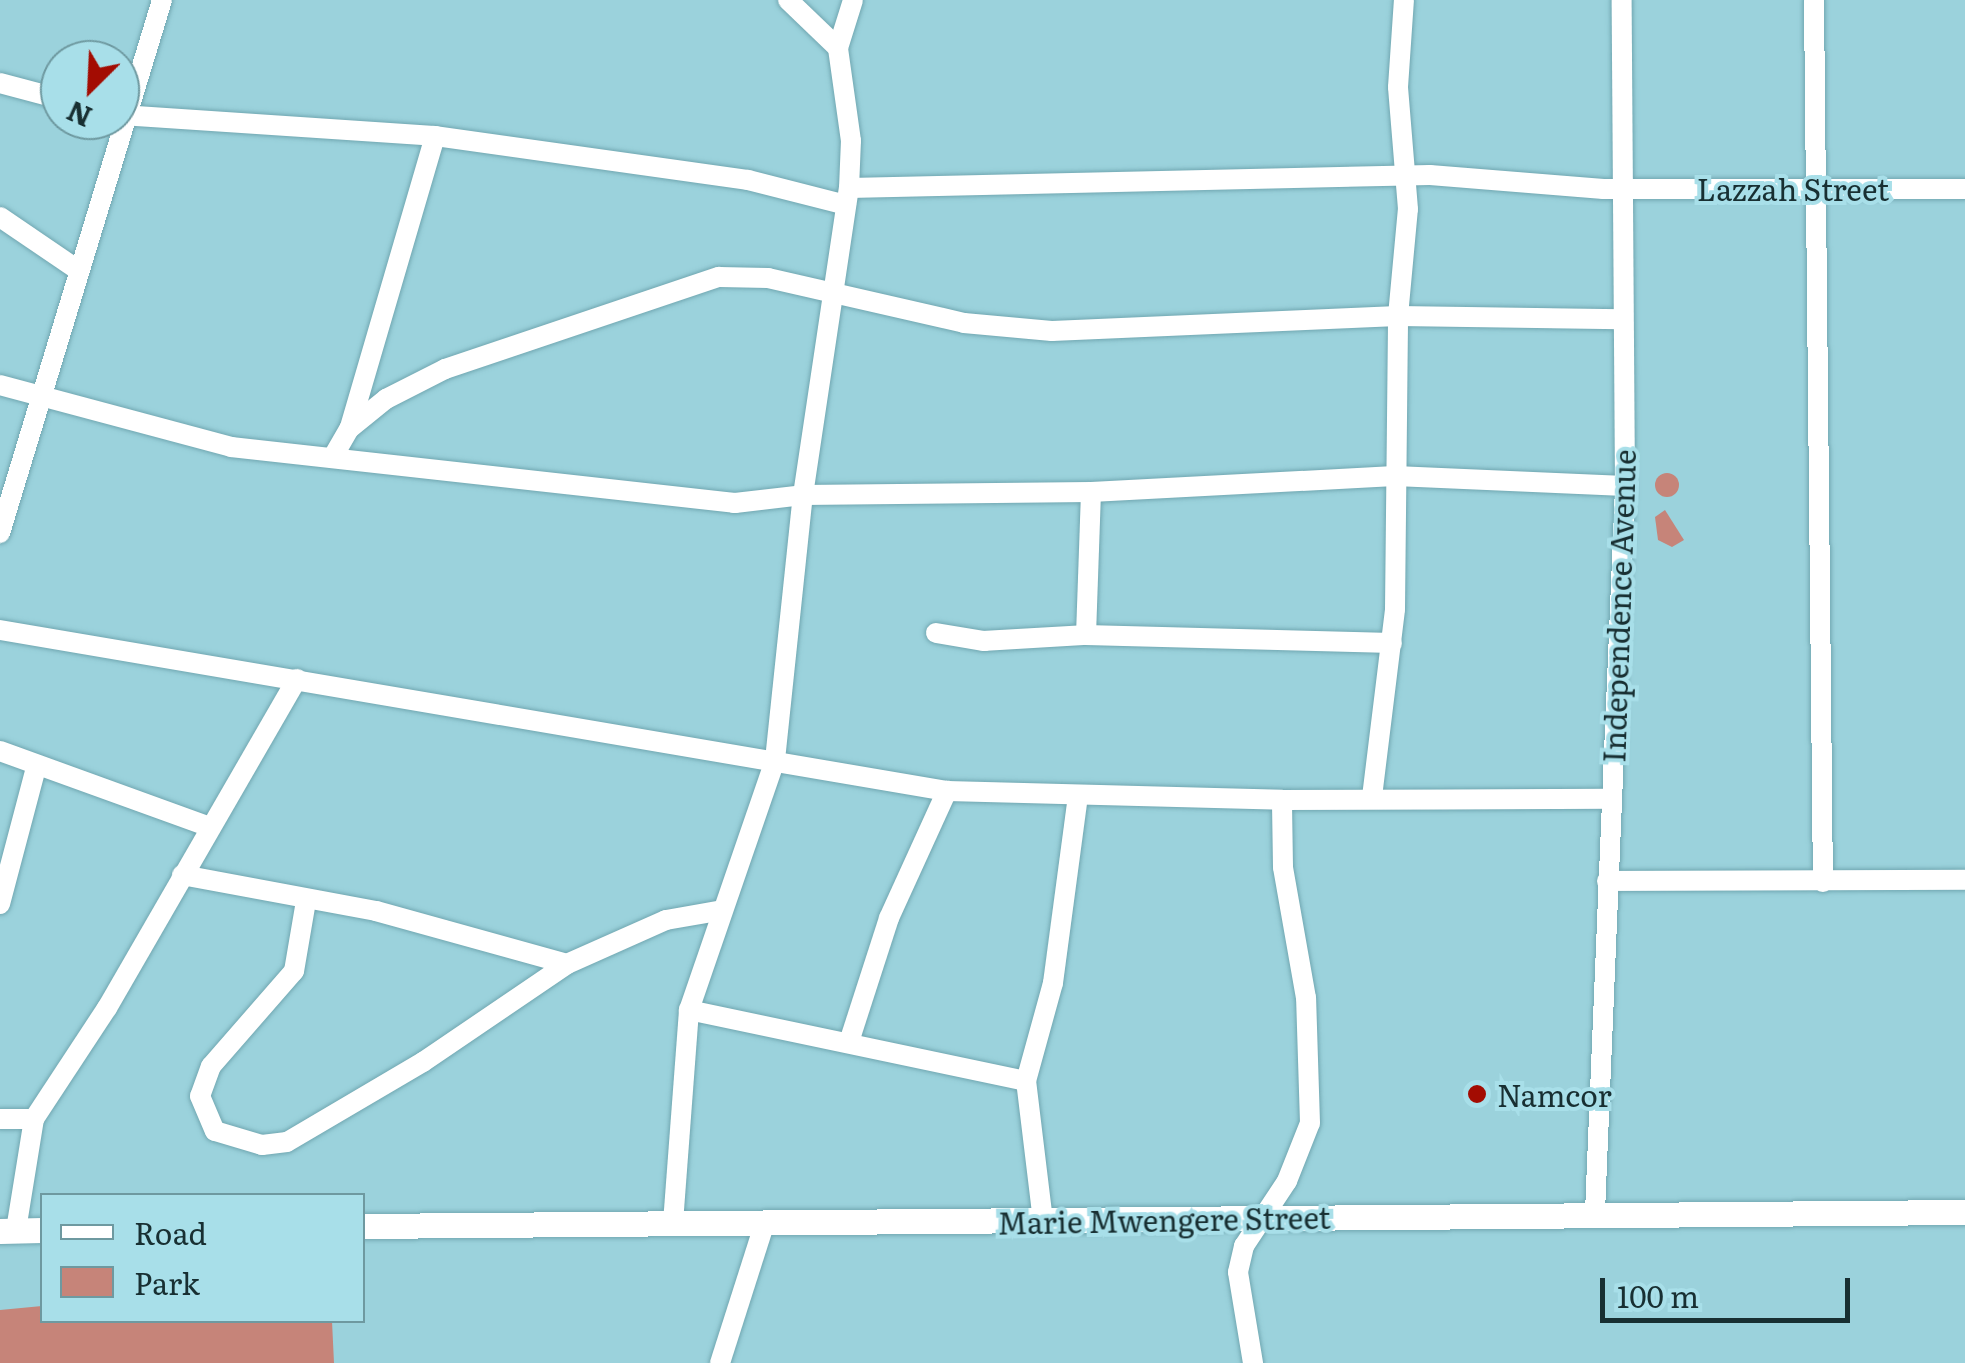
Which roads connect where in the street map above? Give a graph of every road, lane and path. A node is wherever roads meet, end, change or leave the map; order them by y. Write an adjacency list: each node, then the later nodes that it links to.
1 (162, 0): 8 (street)
2 (788, 0): 7 (street)
3 (852, 0): 7 (street)
4 (1404, 0): 14 (street)
5 (1622, 0): 15 (street, Independence Avenue)
6 (1814, 0): 16 (street)
7 (838, 48): 18 (street)
8 (140, 65)
9 (0, 83): 10 (street)
10 (40, 94)
11 (140, 117): 12 (street, Lazzah Street)
12 (435, 136): 18 (street, Lazzah Street); 26 (street)
13 (116, 140): 20 (street)
14 (1406, 175): 15 (street, Lazzah Street); 18 (street, Lazzah Street); 22 (street)
15 (1622, 188): 16 (street, Lazzah Street); 23 (street, Independence Avenue)
16 (1814, 188): 17 (street, Lazzah Street); 50 (street)
17 (1965, 189)
18 (848, 196): 21 (street)
19 (0, 218): 20 (street)
20 (78, 270): 25 (street)
21 (834, 291): 22 (street); 26 (street); 31 (street)
22 (1398, 316): 23 (street); 28 (street)
23 (1622, 320): 29 (street, Independence Avenue)
24 (0, 385): 25 (street)
25 (38, 395): 27 (street); 32 (street)
26 (349, 429): 27 (street)
27 (334, 454): 31 (street)
28 (1395, 476): 29 (street); 30 (street); 36 (street)
29 (1625, 486): 44 (street, Independence Avenue)
30 (1091, 492): 31 (street); 35 (street)
31 (803, 495): 39 (street)
32 (0, 533)
33 (0, 630): 37 (street)
34 (936, 632): 35 (street)
35 (1086, 635): 36 (street)
36 (1392, 643): 43 (street)
37 (297, 679): 39 (street); 46 (street)
38 (0, 751): 40 (street)
39 (774, 760): 41 (street); 53 (street)
40 (36, 768): 46 (street); 52 (street)
41 (947, 790): 42 (street); 56 (street)
42 (1078, 796): 45 (street); 57 (street)
43 (1372, 798): 44 (street); 45 (street)
44 (1610, 798): 49 (street, Independence Avenue)
45 (1282, 800): 62 (street)
46 (207, 826): 47 (street)
47 (182, 875): 51 (street); 59 (street)
48 (1965, 880): 50 (street)
49 (1607, 881): 50 (street); 60 (street, Independence Avenue)
50 (1822, 882)
51 (306, 901): 54 (street); 54 (street)
52 (0, 904)
53 (718, 911): 54 (street); 55 (street)
54 (567, 964)
55 (689, 1010): 56 (street); 65 (street)
56 (849, 1042): 57 (street)
57 (1026, 1081): 64 (street)
58 (0, 1119): 59 (street)
59 (34, 1120): 68 (street)
60 (1596, 1212): 61 (main road, Marie Mwengere Street); 62 (main road, Marie Mwengere Street)
61 (1965, 1212)
62 (1262, 1218): 64 (main road, Marie Mwengere Street); 70 (street)
63 (766, 1222): 64 (main road, Marie Mwengere Street); 65 (main road, Marie Mwengere Street); 69 (street)
64 (1043, 1222)
65 (673, 1223): 66 (main road, Marie Mwengere Street)
66 (365, 1226)
67 (40, 1230): 68 (main road)
68 (8, 1231)
69 (720, 1363)
70 (1252, 1363)

